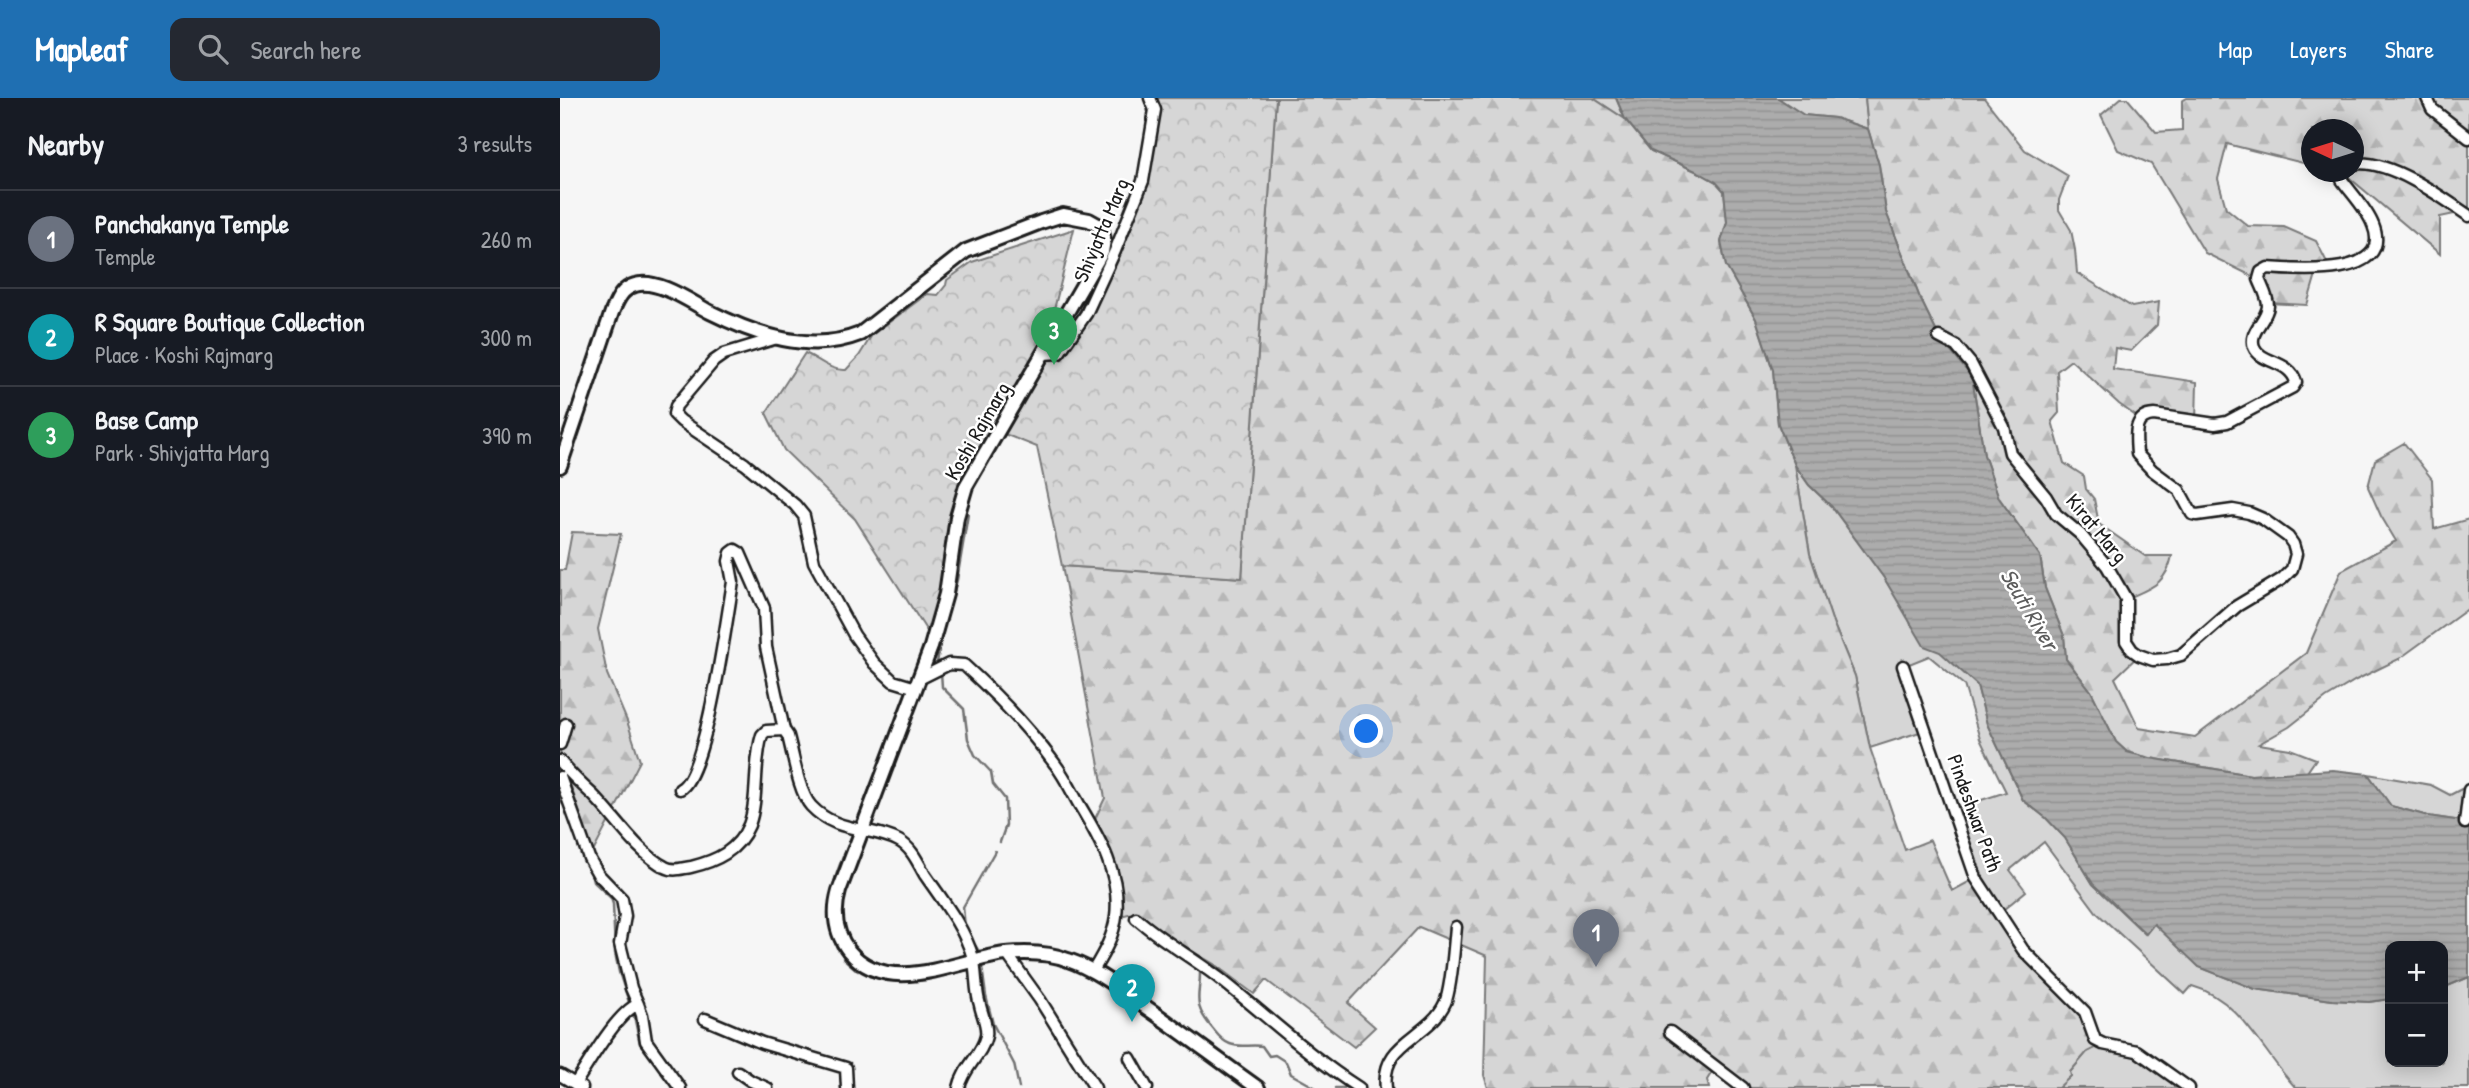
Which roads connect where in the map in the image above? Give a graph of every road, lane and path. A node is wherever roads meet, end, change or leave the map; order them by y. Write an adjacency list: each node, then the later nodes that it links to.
1 (1150, 98): 9 (street, Shivjatta Marg)
2 (2427, 98): 3 (street)
3 (2469, 138)
4 (2364, 164): 6 (street)
5 (2343, 182): 7 (street, Kirat Marg)
6 (2469, 216)
7 (1939, 337)
8 (777, 338): 9 (main road, Koshi Rajmarg); 10 (main road, Koshi Rajmarg); 12 (street)
9 (1043, 354): 12 (main road, Koshi Rajmarg)
10 (560, 466)
11 (1903, 666): 44 (street, Pindeshwar Path)
12 (917, 684): 21 (main road, Koshi Rajmarg); 26 (street)
13 (566, 724): 15 (street)
14 (784, 730): 16 (street); 18 (street); 21 (street)
15 (560, 744)
16 (560, 761)
17 (560, 777): 27 (street)
18 (680, 789)
19 (2469, 790): 20 (street)
20 (2465, 823)
21 (861, 832): 25 (street); 25 (main road, Koshi Rajmarg)
22 (1136, 918): 41 (street)
23 (1456, 927): 42 (street)
24 (1007, 954): 25 (main road, Koshi Rajmarg); 26 (main road, Koshi Rajmarg); 38 (street)
25 (974, 960): 37 (street)
26 (1093, 971): 40 (main road, Koshi Rajmarg)
27 (634, 1006): 33 (street); 34 (street)
28 (705, 1019): 36 (street)
29 (1670, 1032): 43 (street)
30 (1130, 1058): 39 (street)
31 (738, 1072): 35 (street)
32 (560, 1075): 33 (street)
33 (579, 1086)
34 (680, 1088)
35 (767, 1088)
36 (847, 1088)
37 (959, 1088)
38 (1095, 1088)
39 (1147, 1088)
40 (1258, 1088)
41 (1359, 1088)
42 (1386, 1088)
43 (1743, 1088)
44 (2189, 1088)

